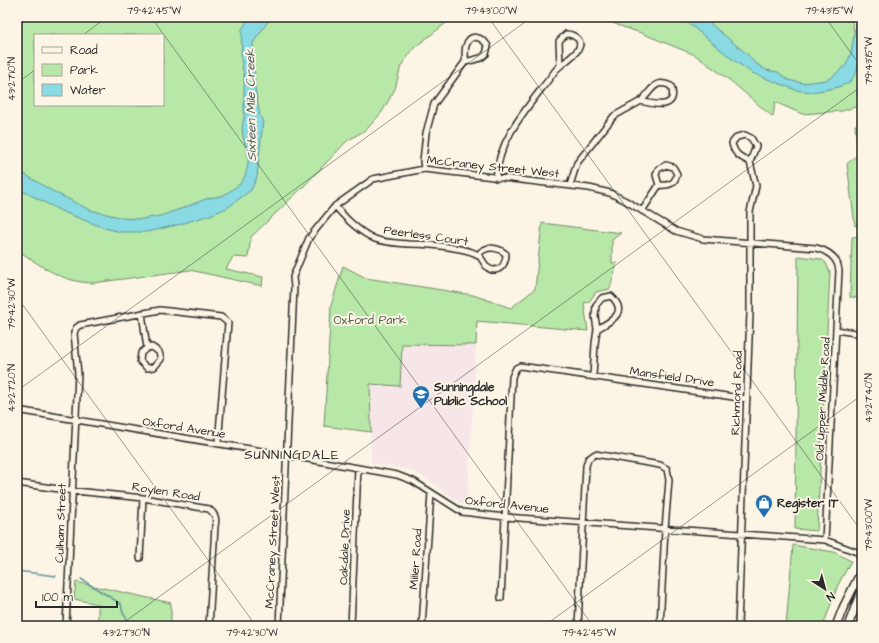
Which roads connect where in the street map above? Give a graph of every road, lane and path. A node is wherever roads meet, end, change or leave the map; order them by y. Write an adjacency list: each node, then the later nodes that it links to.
1 (465, 62): 1 (street); 5 (street)
2 (560, 65): 2 (street); 6 (street)
3 (641, 101): 3 (street); 7 (street)
4 (750, 162): 4 (street, Richmond Road); 11 (street, Richmond Road)
5 (424, 169): 6 (street, McCraney Street West); 9 (street, McCraney Street West)
6 (496, 178): 7 (street, McCraney Street West)
7 (570, 185): 10 (street, McCraney Street West)
8 (659, 186): 8 (street); 10 (street)
9 (335, 206): 12 (street, Peerless Court); 24 (street, McCraney Street West)
10 (642, 211): 11 (street, McCraney Street West)
11 (750, 243): 13 (street, McCraney Street West); 20 (street, Richmond Road)
12 (478, 255): 12 (street, Peerless Court)
13 (835, 259): 16 (street, Old Upper Middle Road)
14 (142, 313): 18 (street); 22 (street, Culham Street); 23 (street)
15 (597, 329): 15 (street); 19 (street)
16 (836, 330): 17 (street); 34 (street, Old Upper Middle Road)
17 (862, 334)
18 (147, 348): 18 (street)
19 (593, 376): 20 (street, Mansfield Drive); 30 (street, Mansfield Drive)
20 (747, 399): 33 (street, Richmond Road)
21 (17, 410): 22 (street, Oxford Avenue)
22 (75, 420): 23 (street, Oxford Avenue); 27 (street, Culham Street)
23 (218, 444): 24 (street, Oxford Avenue)
24 (287, 455): 25 (street, Oxford Avenue); 42 (street, McCraney Street West)
25 (358, 468): 28 (street, Oxford Avenue); 43 (street, Oakdale Drive)
26 (17, 483): 27 (street, Roylen Road)
27 (73, 491): 29 (street, Roylen Road); 40 (street, Culham Street)
28 (431, 493): 30 (street, Oxford Avenue); 44 (street, Miller Road)
29 (143, 498): 36 (street); 41 (street, Roylen Road)
30 (505, 517): 31 (street, Oxford Avenue); 39 (street, Mansfield Drive)
31 (584, 523): 32 (street, Oxford Avenue); 32 (street); 45 (street)
32 (665, 528): 33 (street, Oxford Avenue); 46 (street)
33 (742, 534): 34 (street, Oxford Avenue); 47 (street, Richmond Road)
34 (825, 540): 35 (street, Oxford Avenue)
35 (862, 554)
36 (140, 558)
37 (862, 570): 48 (main road)
38 (862, 592): 49 (main road)
39 (501, 598)
40 (66, 626)
41 (209, 626)
42 (279, 626)
43 (351, 626)
44 (422, 626)
45 (578, 626)
46 (660, 626)
47 (738, 626)
48 (836, 626)
49 (848, 626)

